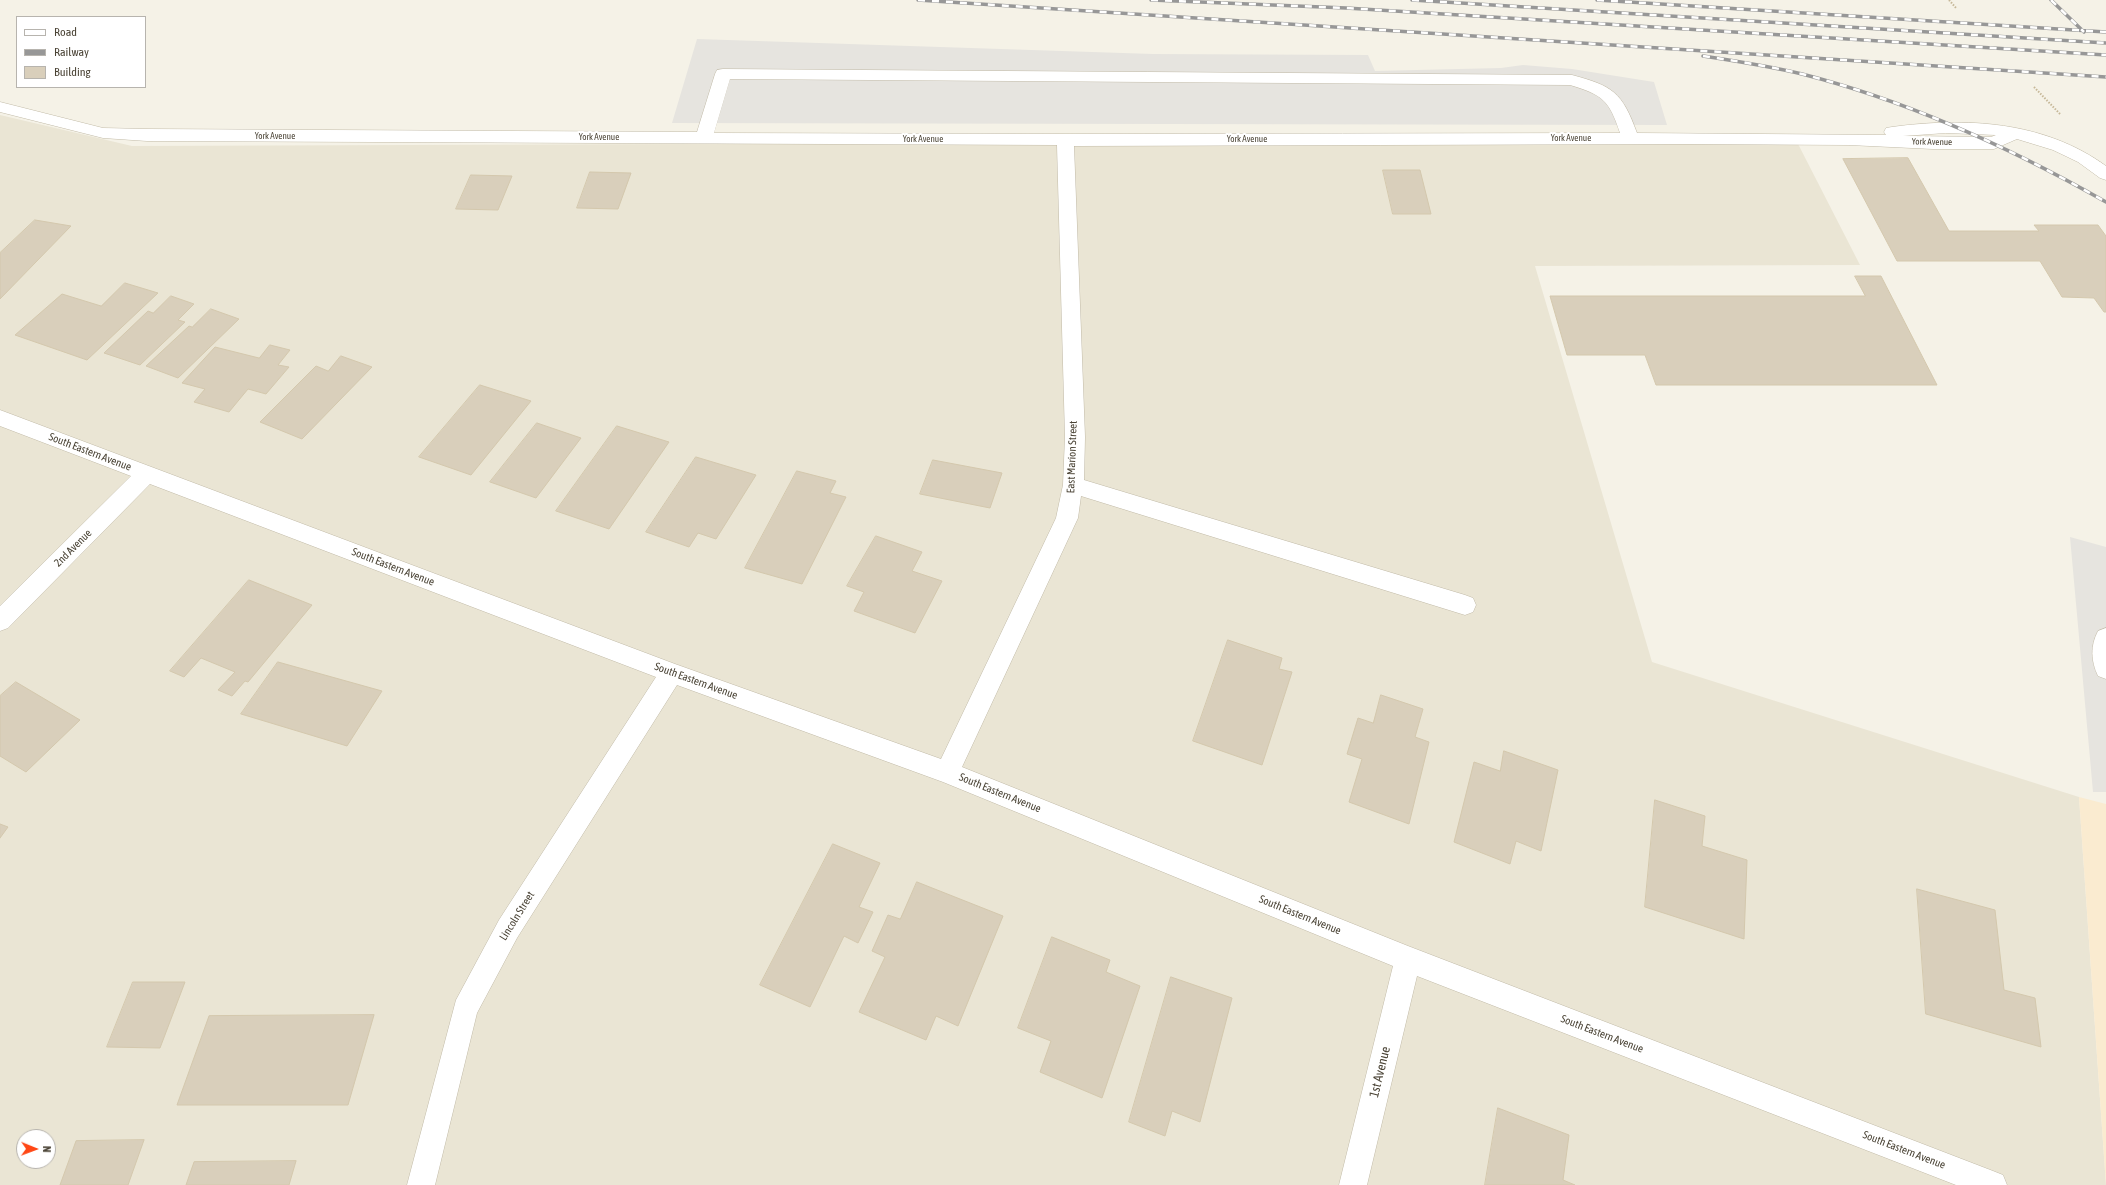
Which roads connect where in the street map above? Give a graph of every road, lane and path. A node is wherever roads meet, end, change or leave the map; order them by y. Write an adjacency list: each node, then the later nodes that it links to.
1 (1949, 0): 2 (path)
2 (1956, 8)
3 (0, 107): 4 (street, York Avenue)
4 (704, 138): 5 (street); 6 (street, York Avenue)
5 (1630, 138): 6 (street, York Avenue); 7 (street, York Avenue)
6 (1064, 140): 10 (street, East Marion Street)
7 (2106, 174)
8 (0, 418): 9 (street, South Eastern Avenue)
9 (147, 474): 12 (street, 2nd Avenue); 15 (street, South Eastern Avenue)
10 (1073, 485): 11 (street); 16 (street, East Marion Street)
11 (1465, 604)
12 (0, 621)
13 (2106, 638): 14 (street)
14 (2106, 669)
15 (672, 673): 16 (street, South Eastern Avenue); 18 (street, Lincoln Street)
16 (947, 772): 17 (street, South Eastern Avenue)
17 (1408, 959): 19 (street, 1st Avenue); 20 (street, South Eastern Avenue)
18 (421, 1185)
19 (1353, 1185)
20 (1994, 1185)

